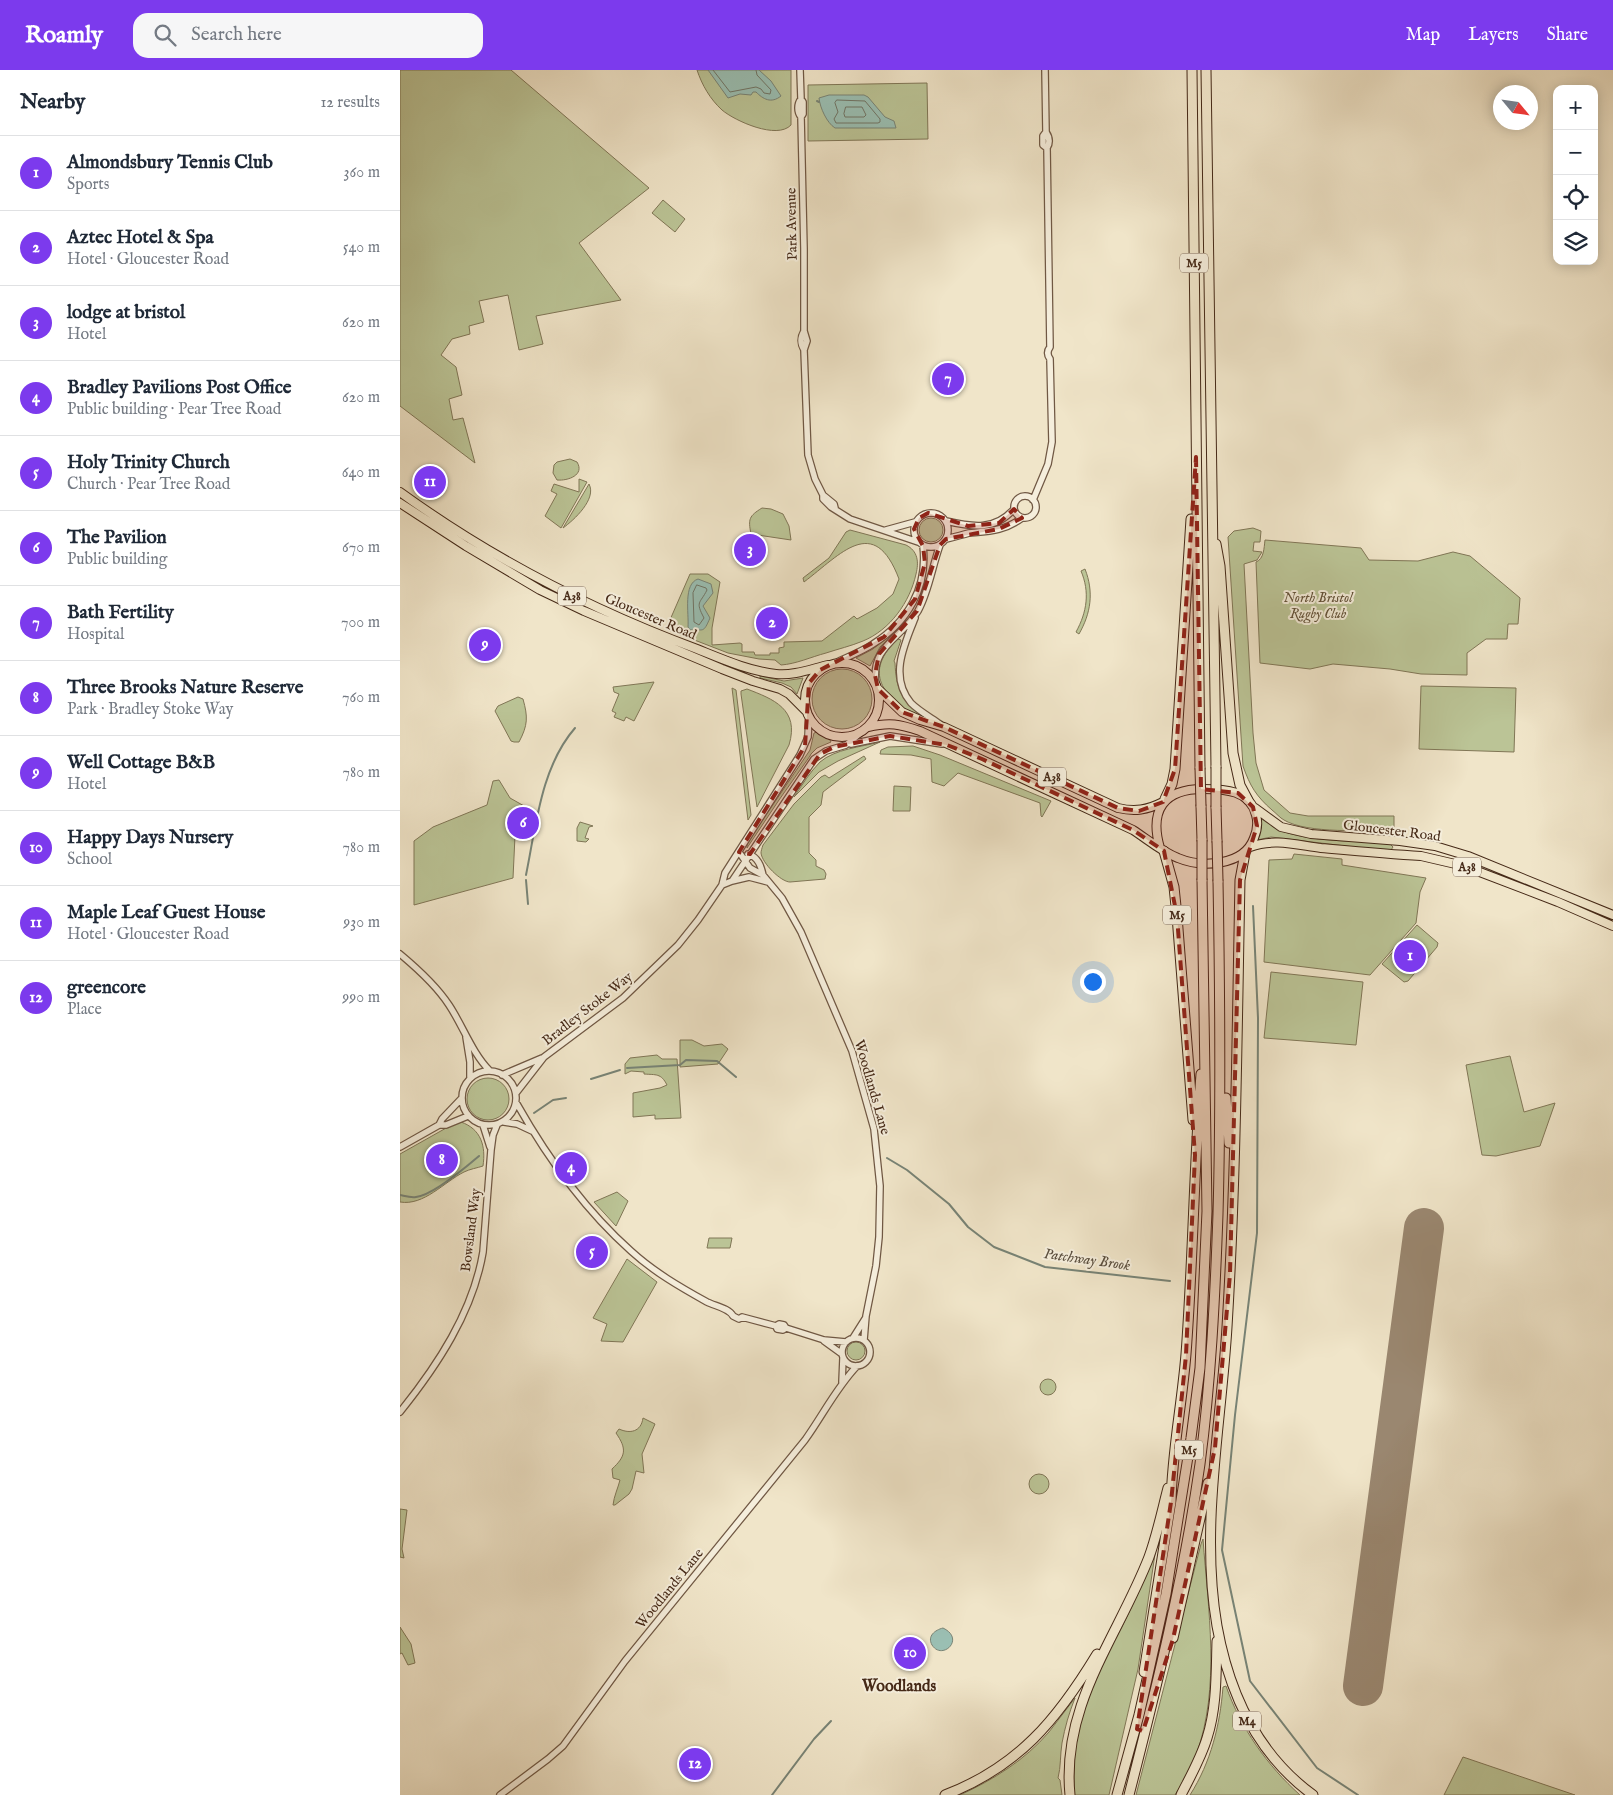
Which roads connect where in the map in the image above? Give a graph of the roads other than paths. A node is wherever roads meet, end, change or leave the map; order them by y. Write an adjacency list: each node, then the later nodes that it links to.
1 (800, 70): 16 (street, Park Avenue)
2 (1045, 70): 6 (street)
3 (1192, 70): 5 (highway, M5)
4 (1206, 70): 12 (highway, M5)
5 (1196, 457): 28 (highway, M5); 44 (highway, M5, bridge)
6 (1038, 486): 8 (street); 9 (street)
7 (400, 492): 21 (main road, Gloucester Road / A38)
8 (1026, 496): 9 (street); 11 (street)
9 (1033, 500): 13 (street)
10 (400, 503): 23 (main road, Gloucester Road / A38)
11 (1014, 509): 13 (street); 14 (street)
12 (1211, 516): 29 (highway, M5); 43 (highway, M5, bridge)
13 (1022, 518): 17 (street)
14 (946, 521): 15 (street); 17 (street)
15 (916, 522): 16 (street); 18 (street)
16 (886, 530): 18 (street, Park Avenue)
17 (946, 539): 19 (street)
18 (920, 544): 19 (street); 21 (street)
19 (940, 545): 20 (street)
20 (917, 611): 22 (street); 24 (street)
21 (831, 664): 22 (main road); 23 (main road)
22 (877, 686): 24 (main road, A38); 25 (main road)
23 (808, 714): 25 (main road); 32 (street, Bradley Stoke Way)
24 (944, 727): 28 (main road, A38)
25 (866, 729): 26 (street, Bradley Stoke Way); 27 (main road, A38)
26 (846, 745): 27 (street); 33 (street, Bradley Stoke Way)
27 (947, 745): 30 (main road, A38)
28 (1164, 801): 29 (main road); 30 (main road)
29 (1250, 803): 31 (main road); 39 (main road, Gloucester Road / A38)
30 (1162, 849): 31 (main road); 60 (highway, M5)
31 (1248, 850): 40 (main road, Gloucester Road / A38); 61 (highway, M5)
32 (739, 852): 33 (street); 34 (street, Woodlands Lane); 38 (street, Bradley Stoke Way)
33 (750, 854): 34 (street, Bradley Stoke Way); 35 (street, Woodlands Lane)
34 (745, 862): 35 (street, Woodlands Lane); 36 (street, Bradley Stoke Way)
35 (763, 875): 37 (street, Woodlands Lane)
36 (732, 881): 37 (street); 38 (street, Bradley Stoke Way)
37 (768, 882): 62 (street, Woodlands Lane)
38 (722, 886): 45 (street, Bradley Stoke Way)
39 (1613, 915)
40 (1613, 926)
41 (400, 954): 42 (street)
42 (465, 1032): 46 (street); 48 (street)
43 (1220, 1033): 61 (highway, M5); 75 (highway, M5)
44 (1203, 1034): 60 (highway, M5); 76 (highway, M5)
45 (544, 1058): 47 (street, Bradley Stoke Way); 49 (street, Bradley Stoke Way)
46 (490, 1071): 47 (street); 48 (street)
47 (502, 1075): 49 (street)
48 (470, 1077): 50 (street)
49 (516, 1093): 51 (street)
50 (461, 1099): 52 (street); 54 (street)
51 (517, 1104): 53 (street); 57 (street)
52 (468, 1116): 54 (street); 55 (street)
53 (504, 1122): 56 (street); 57 (street)
54 (439, 1125): 58 (street)
55 (483, 1125): 56 (street); 59 (street, Bowsland Way)
56 (497, 1125): 59 (street, Bowsland Way)
57 (532, 1130): 64 (street)
58 (400, 1146)
59 (490, 1150): 70 (street, Bowsland Way)
60 (1195, 1155): 72 (highway, M5)
61 (1233, 1187): 71 (highway, M5)
62 (866, 1316): 63 (street, Woodlands Lane); 65 (street, Woodlands Lane)
63 (853, 1338): 65 (street); 66 (street)
64 (824, 1340): 66 (street); 67 (street)
65 (864, 1340): 68 (street)
66 (846, 1342): 67 (street)
67 (843, 1356): 68 (street); 69 (street, Woodlands Lane)
68 (857, 1366): 69 (street, Woodlands Lane)
69 (842, 1382): 77 (street, Woodlands Lane)
70 (400, 1412)
71 (1214, 1448): 74 (highway, M4); 75 (highway, M5)
72 (1171, 1476): 73 (highway, M5); 76 (highway, M5)
73 (1126, 1605): 78 (highway, M5); 79 (highway, M5)
74 (1217, 1626): 82 (highway, M4); 83 (highway, M4)
75 (1156, 1693): 81 (highway, M5)
76 (1139, 1715): 80 (highway, M5)
77 (500, 1795)
78 (945, 1795)
79 (1070, 1795)
80 (1117, 1795)
81 (1128, 1795)
82 (1181, 1795)
83 (1313, 1795)

